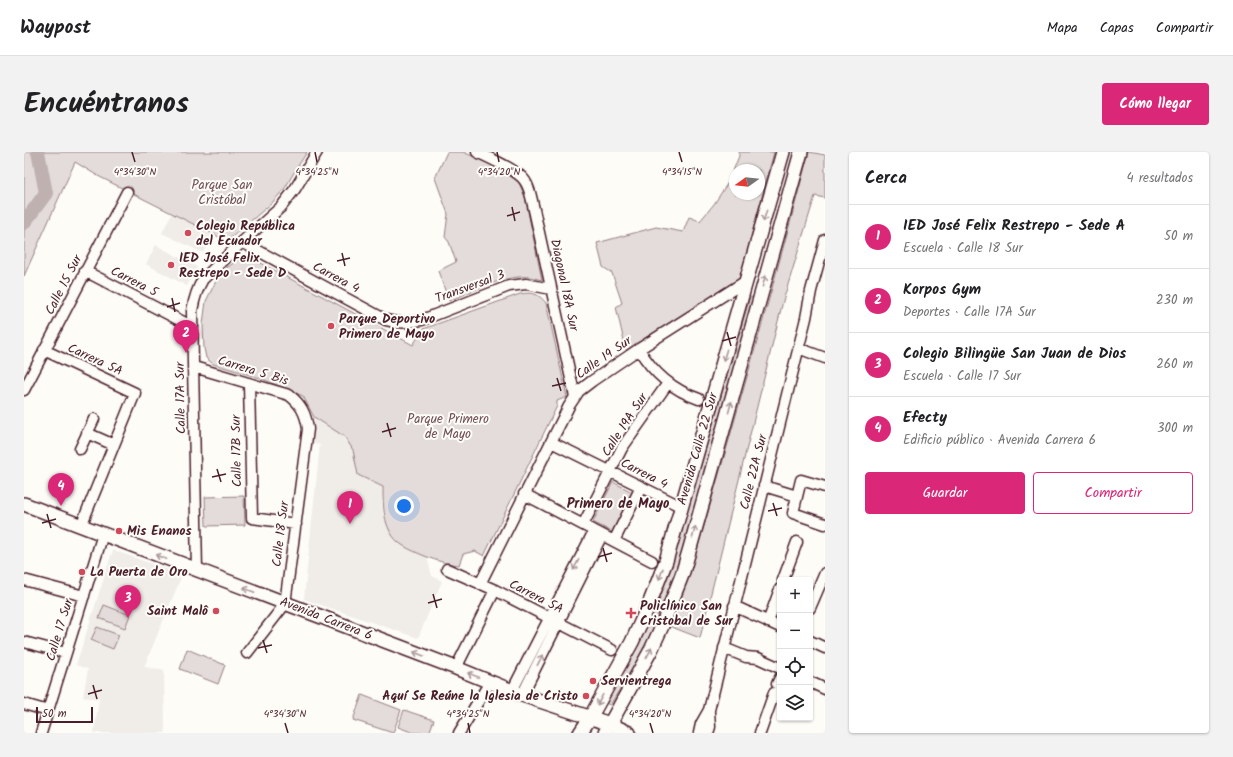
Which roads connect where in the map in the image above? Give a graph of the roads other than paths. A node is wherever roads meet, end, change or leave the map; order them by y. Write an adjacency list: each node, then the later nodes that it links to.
1 (317, 152): 7 (street, Calle 17A Sur)
2 (477, 152): 10 (street, Diagonal 18A Sur)
3 (783, 152): 9 (main road, Avenida Calle 22 Sur, one-way to 9)
4 (801, 152): 79 (main road, Avenida Calle 22 Sur, one-way to 4)
5 (128, 192): 8 (street, Calle 15 Sur)
6 (825, 240): 13 (street, Calle 22A Sur)
7 (242, 242): 11 (street, Carrera 4); 12 (street, Calle 17A Sur)
8 (85, 271): 12 (street, Carrera 5); 15 (street, Calle 15 Sur)
9 (746, 282): 14 (street, Calle 19 Sur); 36 (main road, Avenida Calle 22 Sur, one-way to 36)
10 (551, 289): 11 (street, Transversal 3); 21 (street, Diagonal 18A Sur)
11 (422, 320)
12 (193, 327): 17 (street, Calle 17A Sur)
13 (798, 348): 16 (street); 30 (street, Calle 22A Sur)
14 (639, 349): 18 (street); 21 (street, Calle 19 Sur)
15 (44, 350): 20 (street, Calle 15 Sur); 27 (street, Carrera 5A)
16 (825, 358)
17 (194, 367): 19 (street, Carrera 5 Bis); 47 (street, Calle 17A Sur)
18 (668, 383): 22 (street); 29 (street, Calle 19A Sur)
19 (249, 384): 23 (street, Carrera 5 Bis); 37 (street, Calle 17B Sur)
20 (24, 390)
21 (574, 397): 26 (street, Calle 19 Sur)
22 (699, 399)
23 (301, 407): 37 (street, Calle 18 Sur)
24 (94, 419): 25 (street)
25 (87, 433): 27 (street); 28 (street)
26 (551, 442): 29 (street, Carrera 4); 33 (street, Calle 19 Sur)
27 (114, 445): 40 (street)
28 (80, 449)
29 (610, 472): 31 (street, Carrera 4); 39 (street, Calle 19A Sur)
30 (764, 486): 34 (street); 57 (street, Calle 22A Sur)
31 (641, 487): 36 (street, Carrera 4); 43 (street)
32 (825, 487): 34 (street)
33 (524, 494): 39 (street); 51 (street, Calle 19 Sur)
34 (797, 496): 38 (street)
35 (24, 504): 40 (main road, Avenida Carrera 6)
36 (682, 508): 78 (main road, Avenida Calle 22 Sur, one-way to 78)
37 (296, 524): 56 (street, Calle 18 Sur)
38 (825, 524)
39 (583, 525): 41 (street)
40 (81, 526): 42 (main road, Avenida Carrera 6)
41 (598, 533): 43 (street); 58 (street)
42 (103, 534): 47 (main road, Avenida Carrera 6, one-way to 42); 53 (street, Calle 17 Sur)
43 (614, 541): 45 (street)
44 (797, 542): 49 (street)
45 (652, 561)
46 (447, 569): 51 (street, Carrera 5A)
47 (197, 571): 56 (main road, Avenida Carrera 6, one-way to 47)
48 (825, 572): 55 (street)
49 (784, 577)
50 (24, 580): 53 (street)
51 (480, 584): 52 (street, Carrera 5A)
52 (495, 590): 58 (street, Carrera 5A); 69 (street)
53 (84, 596): 66 (street, Calle 17 Sur)
54 (777, 597): 59 (street)
55 (813, 601)
56 (286, 604): 67 (street); 69 (main road, Avenida Carrera 6, one-way to 56)
57 (734, 606): 59 (street); 63 (street, Calle 22A Sur)
58 (554, 620): 65 (street, Carrera 5A); 74 (street)
59 (768, 622): 60 (street)
60 (777, 626)
61 (24, 642): 66 (street)
62 (813, 642): 64 (street)
63 (724, 648): 68 (street); 76 (street, Calle 22A Sur)
64 (825, 648)
65 (612, 650)
66 (66, 653): 77 (street, Calle 17 Sur)
67 (247, 653)
68 (777, 667)
69 (456, 668): 70 (main road, Avenida Carrera 6, one-way to 69)
70 (490, 682): 74 (main road, Avenida Carrera 6); 81 (street)
71 (813, 683): 73 (street)
72 (777, 685): 86 (street)
73 (825, 689)
74 (517, 693): 78 (main road, Avenida Carrera 6)
75 (24, 704): 77 (street)
76 (709, 710): 84 (street, Calle 22A Sur); 85 (street, Calle 22A Sur)
77 (48, 711): 80 (street, Calle 17 Sur)
78 (590, 718): 79 (main road, Avenida Carrera 6); 82 (main road, Avenida Calle 22 Sur)
79 (607, 729): 83 (main road, Avenida Carrera 6)
80 (41, 733)
81 (459, 733)
82 (580, 733)
83 (629, 733)
84 (699, 733)
85 (708, 733)
86 (760, 733)

